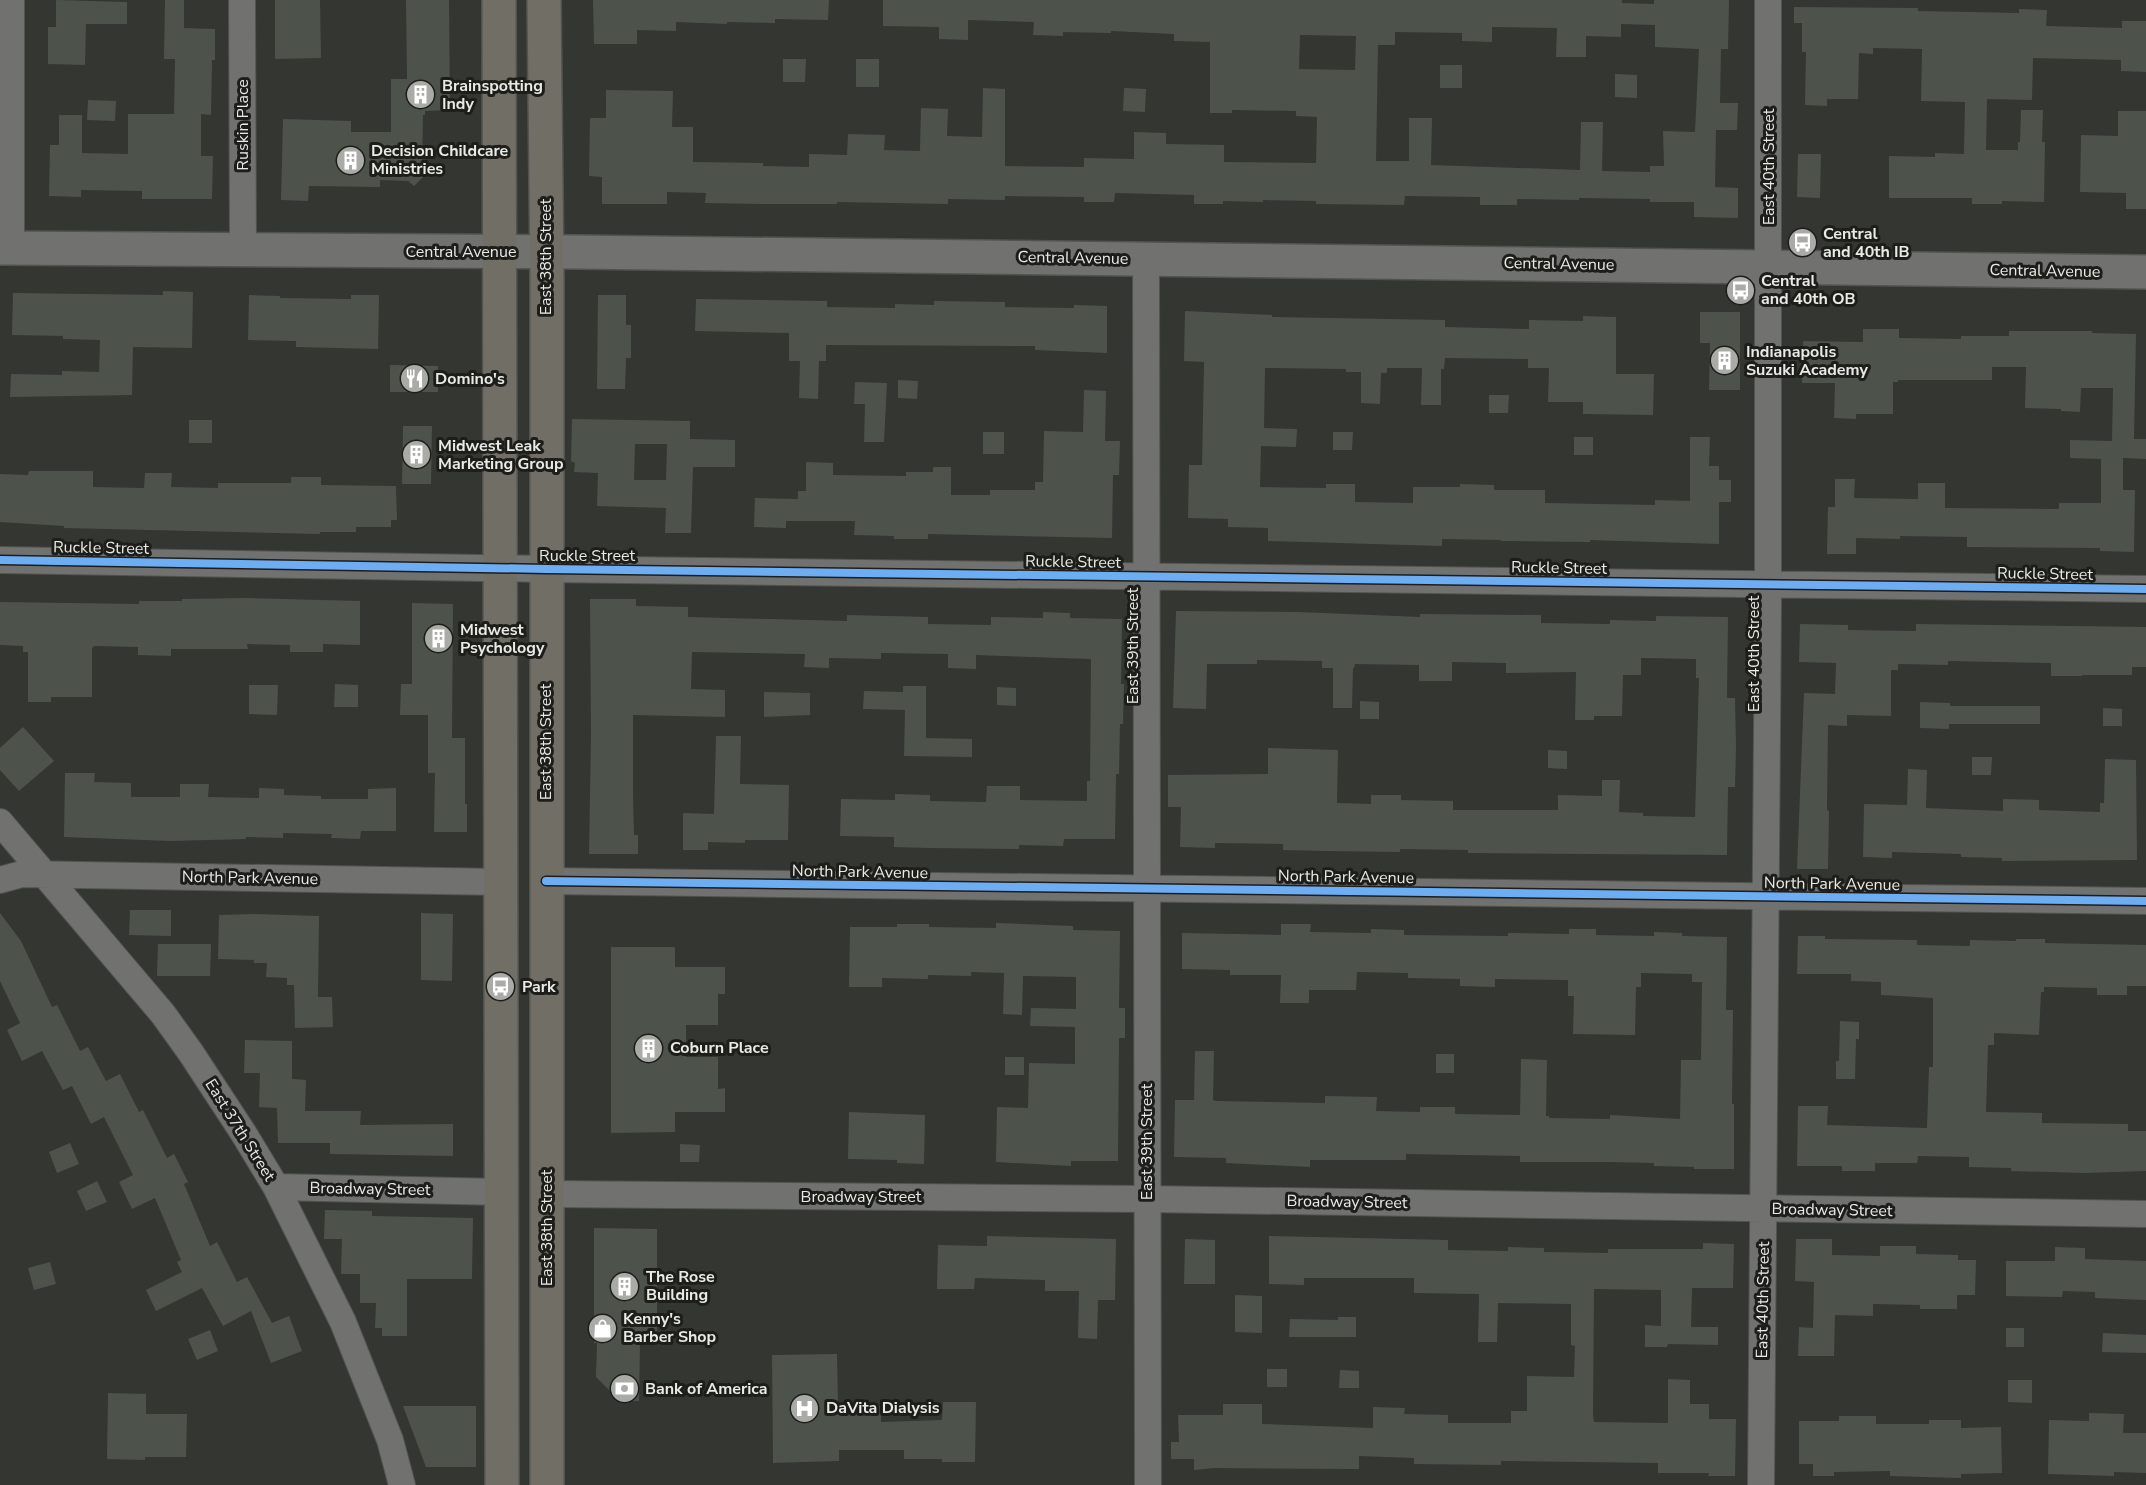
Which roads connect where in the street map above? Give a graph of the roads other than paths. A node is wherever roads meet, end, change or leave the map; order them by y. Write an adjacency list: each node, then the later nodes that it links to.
1 (11, 0): 6 (street)
2 (242, 0): 7 (street, Ruskin Place)
3 (499, 0): 8 (main road)
4 (544, 0): 9 (main road, East 38th Street)
5 (1768, 0): 11 (street, East 40th Street)
6 (5, 248): 7 (main road, Central Avenue)
7 (243, 251): 8 (main road, Central Avenue)
8 (500, 252): 9 (main road, Central Avenue); 14 (main road)
9 (546, 252): 10 (main road, Central Avenue); 15 (main road, East 38th Street)
10 (1146, 259): 11 (main road, Central Avenue); 16 (street, East 39th Street)
11 (1769, 267): 12 (main road, Central Avenue); 17 (street, East 40th Street)
12 (2146, 272)
13 (0, 560): 14 (street, Ruckle Street)
14 (500, 568): 15 (street, Ruckle Street); 23 (main road)
15 (546, 569): 16 (street, Ruckle Street); 22 (main road, East 38th Street)
16 (1147, 576): 17 (street, Ruckle Street); 24 (street, East 39th Street)
17 (1768, 584): 18 (street, Ruckle Street); 25 (street, East 40th Street)
18 (2146, 589)
19 (0, 822): 20 (street, East 37th Street)
20 (44, 874): 21 (street, North Park Avenue); 23 (street, North Park Avenue); 27 (street, East 37th Street)
21 (0, 880)
22 (546, 881): 24 (street, North Park Avenue); 29 (main road, East 38th Street)
23 (501, 882): 28 (main road)
24 (1148, 888): 25 (street, North Park Avenue); 30 (street, East 39th Street)
25 (1766, 897): 26 (street, North Park Avenue); 31 (street, East 40th Street)
26 (2146, 901)
27 (276, 1187): 28 (street, Broadway Street); 33 (street, East 37th Street)
28 (501, 1192): 34 (main road)
29 (547, 1194): 30 (street, Broadway Street); 35 (main road, East 38th Street)
30 (1147, 1199): 31 (street, Broadway Street); 36 (street, East 39th Street)
31 (1764, 1210): 32 (street, Broadway Street); 37 (street, East 40th Street)
32 (2146, 1214)
33 (402, 1485)
34 (502, 1485)
35 (547, 1485)
36 (1148, 1485)
37 (1761, 1485)

